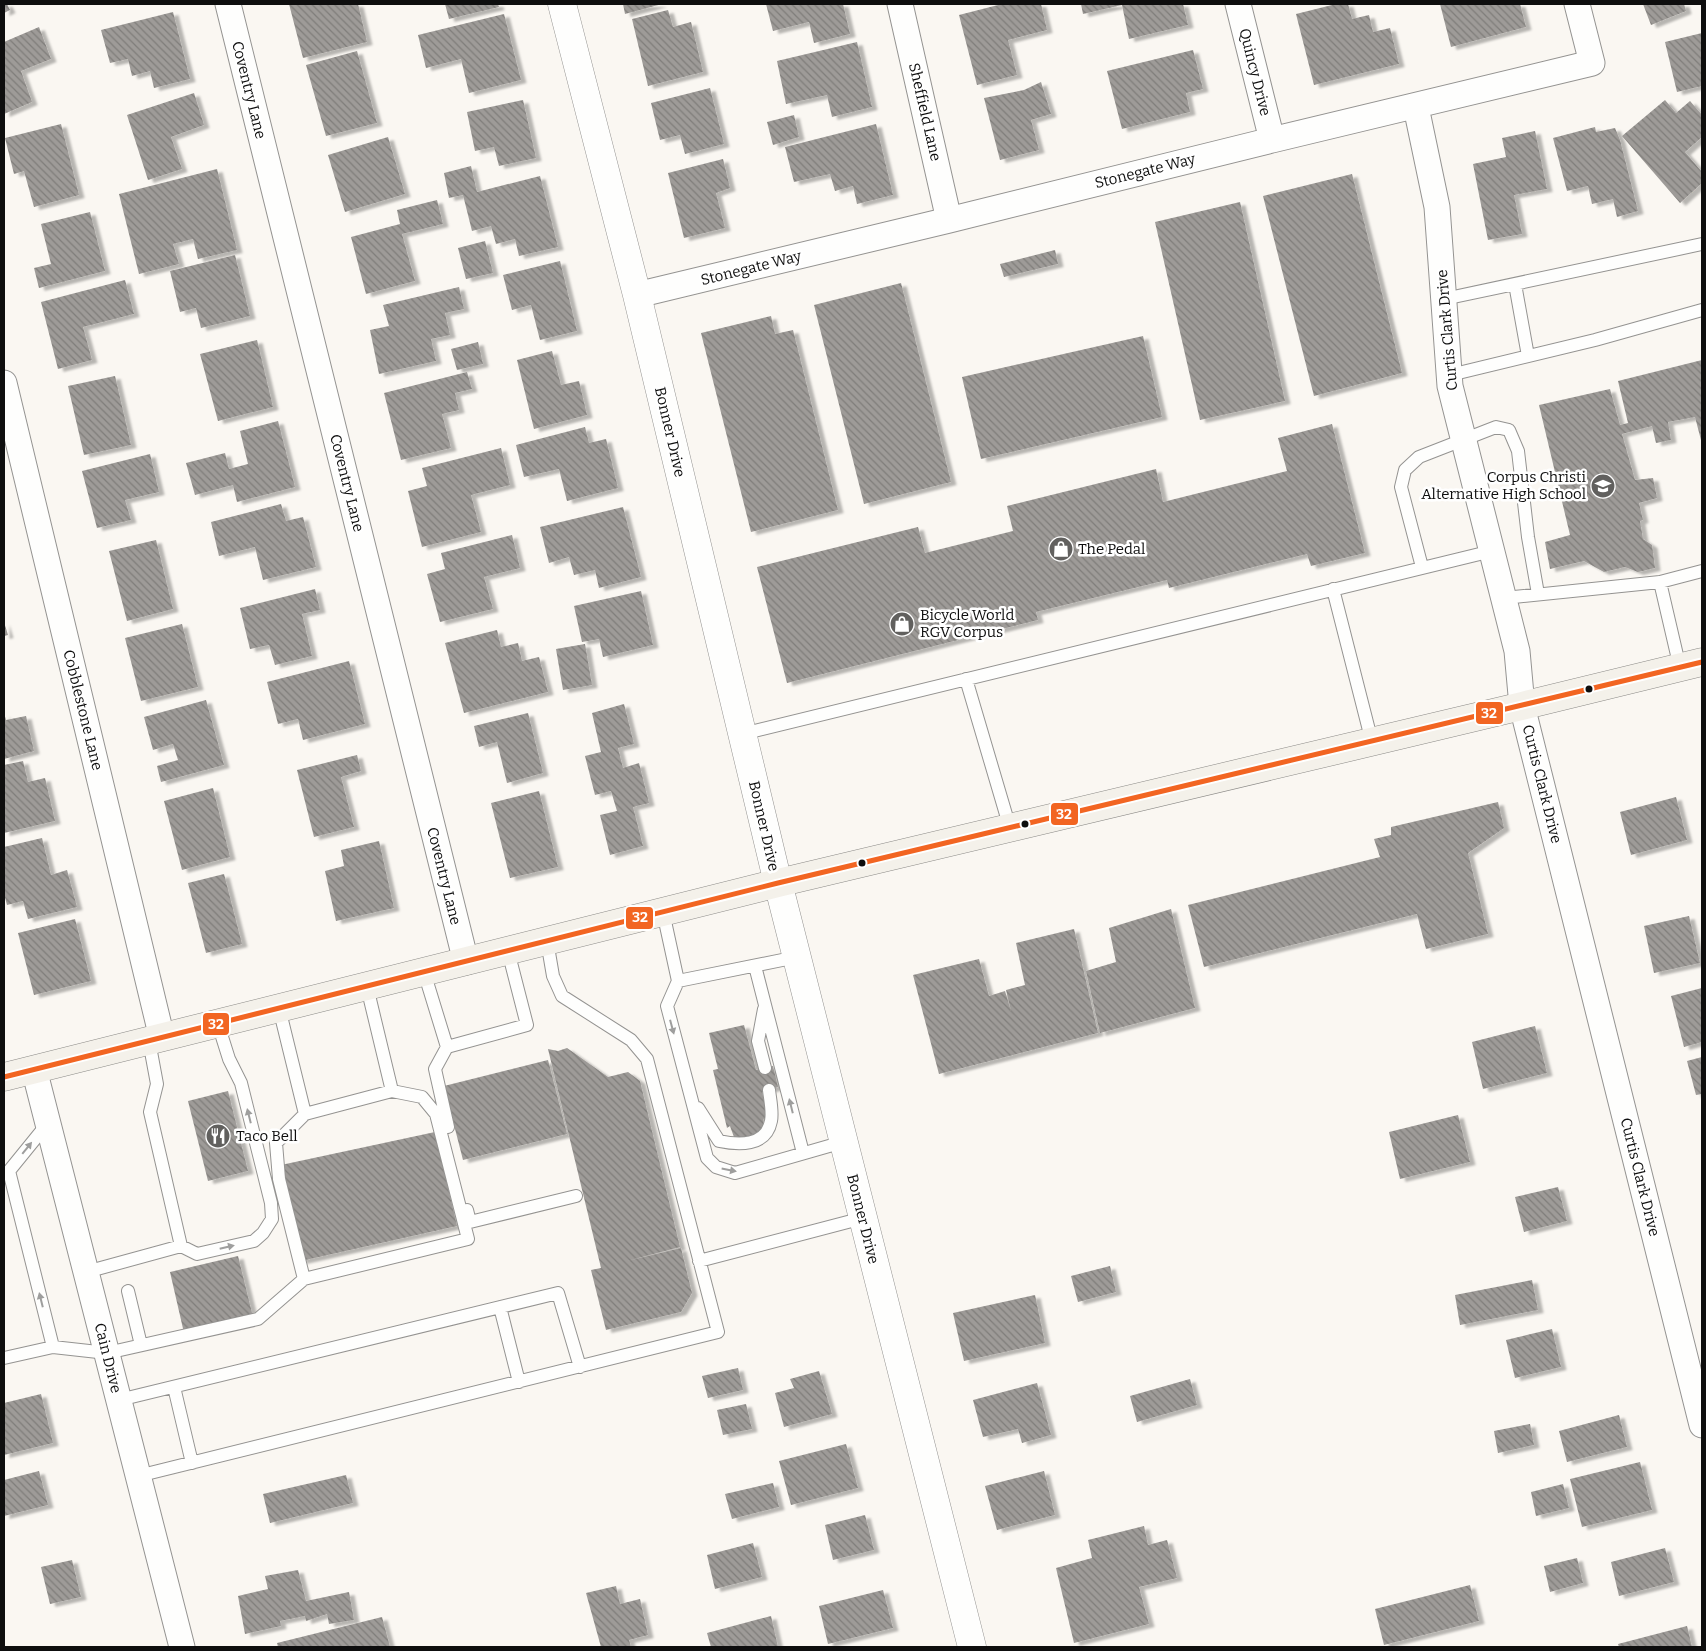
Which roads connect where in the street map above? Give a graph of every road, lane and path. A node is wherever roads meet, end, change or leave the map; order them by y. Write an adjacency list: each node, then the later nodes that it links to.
1 (228, 4): 37 (street, Coventry Lane)
2 (562, 4): 11 (street, Bonner Drive)
3 (900, 4): 8 (street, Sheffield Lane)
4 (1238, 4): 7 (street, Quincy Drive)
5 (1577, 4): 6 (street, Stonegate Way)
6 (1416, 107): 7 (street, Stonegate Way); 12 (street, Curtis Clark Drive)
7 (1272, 140): 8 (street, Stonegate Way)
8 (949, 220): 11 (street, Stonegate Way)
9 (1702, 244): 10 (lane)
10 (1515, 284): 12 (lane); 14 (lane)
11 (637, 295): 29 (street, Bonner Drive)
12 (1444, 299): 15 (street, Curtis Clark Drive)
13 (1702, 310): 14 (lane)
14 (1528, 356): 15 (lane)
15 (1450, 375): 17 (street, Curtis Clark Drive)
16 (4, 383): 18 (street, Cobblestone Lane)
17 (1464, 440): 19 (street, Curtis Clark Drive); 20 (lane); 24 (lane)
18 (14, 463): 45 (street, Cobblestone Lane)
19 (1492, 551): 20 (lane); 25 (street, Curtis Clark Drive)
20 (1422, 567): 23 (lane)
21 (1702, 570): 22 (lane)
22 (1660, 582): 24 (lane); 26 (lane)
23 (1333, 589): 27 (lane); 30 (lane)
24 (1538, 594): 25 (lane)
25 (1504, 598): 28 (street, Curtis Clark Drive)
26 (1691, 665): 28 (main road)
27 (966, 679): 29 (lane); 31 (lane)
28 (1522, 706): 30 (main road); 73 (street, Curtis Clark Drive)
29 (742, 734): 32 (street, Bonner Drive)
30 (1372, 742): 31 (main road)
31 (1010, 828): 32 (main road)
32 (778, 883): 33 (main road); 36 (street, Bonner Drive)
33 (664, 912): 34 (main road); 40 (lane)
34 (547, 941): 35 (main road); 60 (lane)
35 (508, 951): 37 (main road); 46 (lane)
36 (797, 957): 38 (lane); 55 (street, Bonner Drive)
37 (466, 962): 39 (main road)
38 (755, 966): 40 (lane); 42 (lane)
39 (424, 972): 41 (main road); 46 (lane)
40 (678, 981): 52 (lane, one-way to 52)
41 (367, 987): 43 (main road); 51 (lane)
42 (764, 1003): 47 (lane); 56 (lane, one-way to 42)
43 (279, 1008): 44 (main road); 53 (lane)
44 (218, 1024): 45 (main road); 59 (lane, one-way to 44)
45 (156, 1039): 48 (main road); 59 (lane)
46 (447, 1046): 57 (lane)
47 (765, 1068)
48 (34, 1069): 49 (main road); 54 (street, Cain Drive)
49 (4, 1077)
50 (769, 1090): 52 (lane)
51 (392, 1091): 53 (lane); 62 (lane)
52 (691, 1098): 56 (lane, one-way to 56)
53 (306, 1114): 62 (lane)
54 (48, 1123): 61 (street, Cain Drive); 66 (lane, one-way to 54)
55 (844, 1142): 56 (lane); 58 (street, Bonner Drive)
56 (803, 1153)
57 (576, 1196)
58 (863, 1218): 60 (lane); 77 (street, Bonner Drive)
59 (181, 1246): 61 (lane)
60 (699, 1261): 69 (lane)
61 (86, 1272): 67 (street, Cain Drive)
62 (304, 1278): 65 (lane)
63 (128, 1291): 65 (lane)
64 (500, 1307): 69 (lane); 70 (lane); 71 (lane)
65 (141, 1345): 67 (lane)
66 (53, 1347): 67 (lane); 68 (lane)
67 (107, 1353): 72 (street, Cain Drive)
68 (4, 1358)
69 (580, 1367): 70 (lane)
70 (519, 1382): 74 (lane)
71 (174, 1386): 72 (lane); 74 (lane)
72 (119, 1400): 75 (street, Cain Drive)
73 (1702, 1425)
74 (192, 1463): 75 (lane)
75 (138, 1476): 76 (street, Cain Drive)
76 (182, 1647)
77 (972, 1647)

